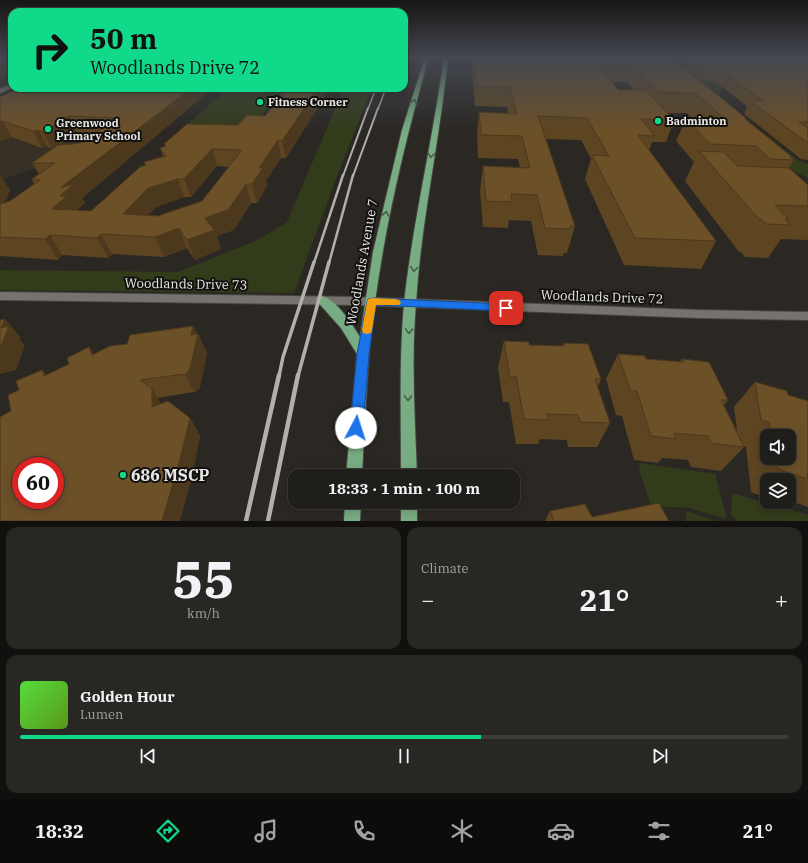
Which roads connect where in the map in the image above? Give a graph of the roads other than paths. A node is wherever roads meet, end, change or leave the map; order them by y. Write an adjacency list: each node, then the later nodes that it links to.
1 (420, 81): 5 (main road, Woodlands Avenue 7, one-way to 1)
2 (444, 81): 6 (main road, one-way to 6)
3 (0, 296): 4 (street, Woodlands Drive 73)
4 (322, 300): 5 (street, Woodlands Drive 73); 8 (main road)
5 (372, 302): 6 (street, Woodlands Drive 72); 8 (main road, Woodlands Avenue 7)
6 (410, 303): 7 (street, Woodlands Drive 72); 10 (main road, one-way to 10)
7 (808, 316)
8 (363, 354): 9 (main road, Woodlands Avenue 7)
9 (355, 469)
10 (408, 469)
11 (353, 509): 13 (main road)
12 (409, 509): 14 (main road)
13 (352, 521)
14 (409, 521)

